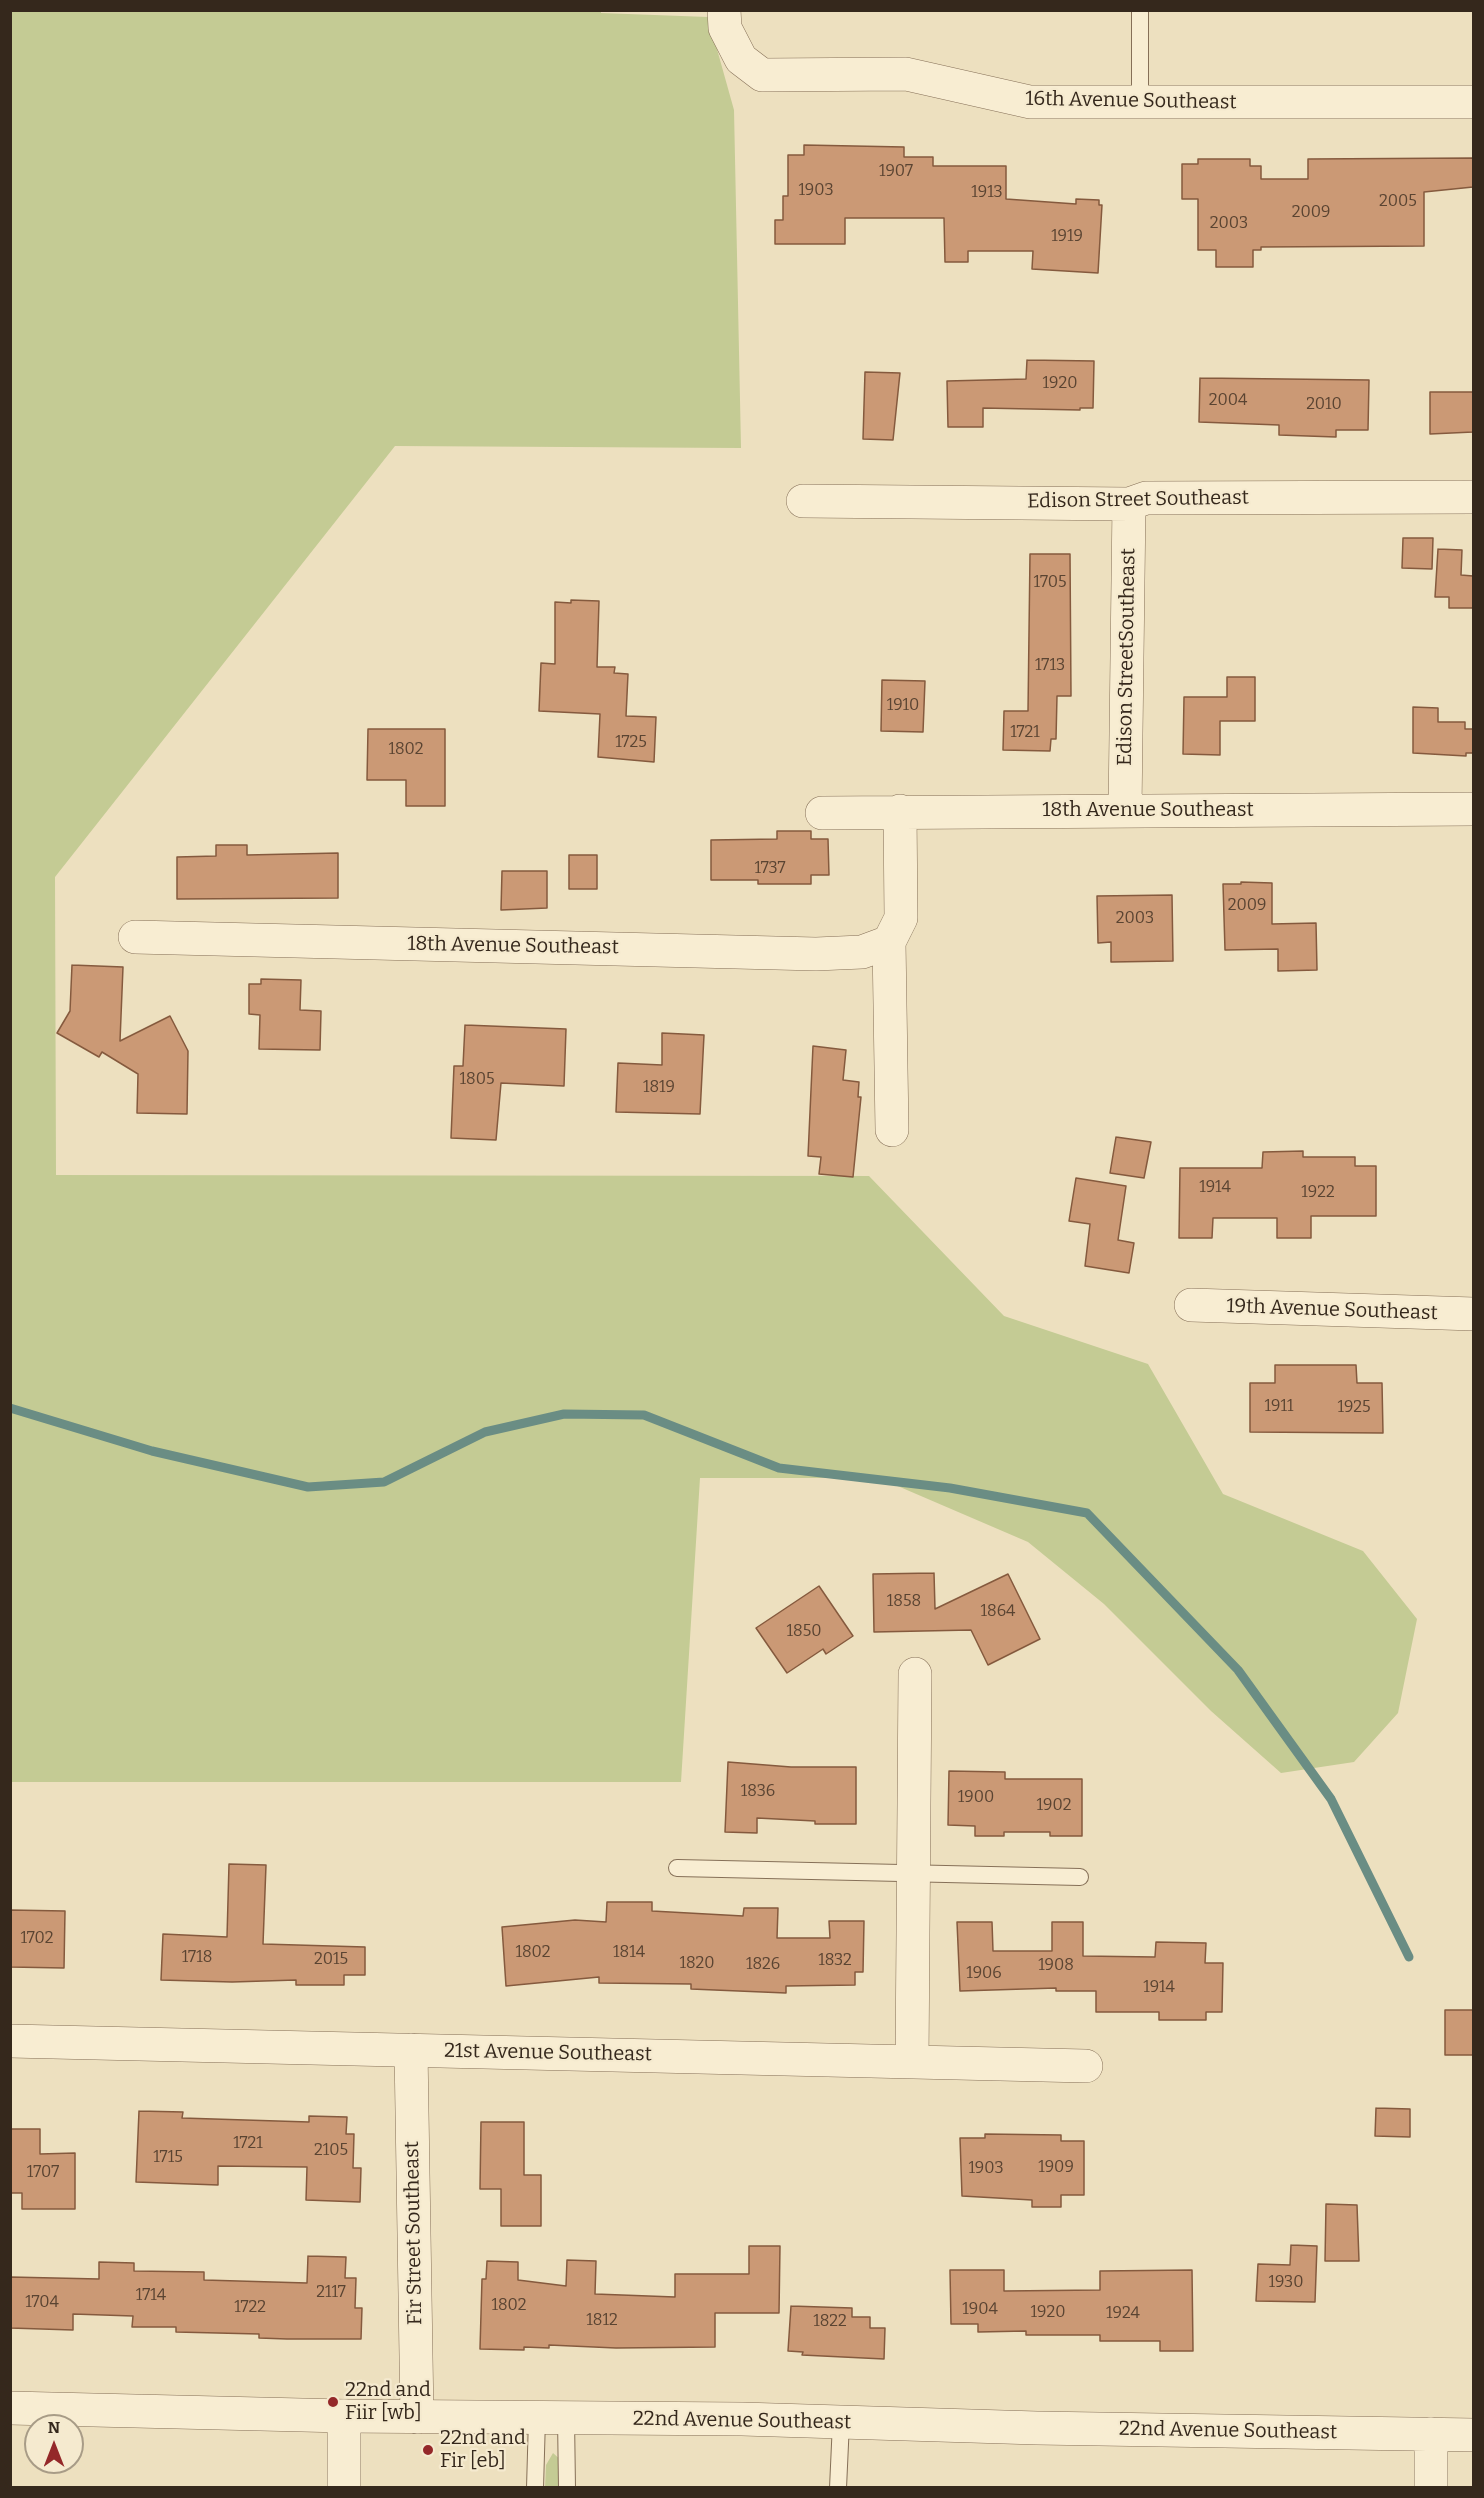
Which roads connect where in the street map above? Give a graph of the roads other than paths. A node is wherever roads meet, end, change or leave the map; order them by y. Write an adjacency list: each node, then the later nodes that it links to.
1 (724, 10): 3 (street, 16th Avenue Southeast)
2 (1140, 10): 3 (lane)
3 (1140, 102): 4 (street, 16th Avenue Southeast)
4 (1473, 102)
5 (1473, 497): 7 (street, Edison Street Southeast)
6 (803, 501): 7 (street, Edison Street Southeast)
7 (1129, 504): 10 (street, Edison StreetSoutheast)
8 (1473, 809): 10 (street, 18th Avenue Southeast)
9 (900, 810): 10 (street, 18th Avenue Southeast); 11 (street, 18th Avenue Southeast); 13 (street)
10 (1125, 810)
11 (822, 813)
12 (135, 937): 13 (street, 18th Avenue Southeast)
13 (889, 942): 14 (street)
14 (892, 1130)
15 (1191, 1305): 16 (street, 19th Avenue Southeast)
16 (1473, 1314)
17 (915, 1674): 19 (street)
18 (678, 1868): 19 (lane)
19 (913, 1875): 20 (lane); 23 (street)
20 (1080, 1877)
21 (10, 2041): 22 (street, 21st Avenue Southeast)
22 (411, 2050): 23 (street, 21st Avenue Southeast); 27 (street, Fir Street Southeast)
23 (912, 2062): 24 (street, 21st Avenue Southeast)
24 (1086, 2066)
25 (10, 2408): 26 (street, 22nd Avenue Southeast)
26 (344, 2416): 27 (street, 22nd Avenue Southeast); 32 (street)
27 (417, 2417): 28 (street, 22nd Avenue Southeast)
28 (552, 2418): 29 (street, 22nd Avenue Southeast); 33 (lane); 34 (lane)
29 (841, 2422): 30 (street, 22nd Avenue Southeast); 35 (lane)
30 (1431, 2434): 31 (street, 22nd Avenue Southeast); 36 (street)
31 (1473, 2435)
32 (344, 2487)
33 (535, 2487)
34 (567, 2487)
35 (838, 2487)
36 (1431, 2487)

